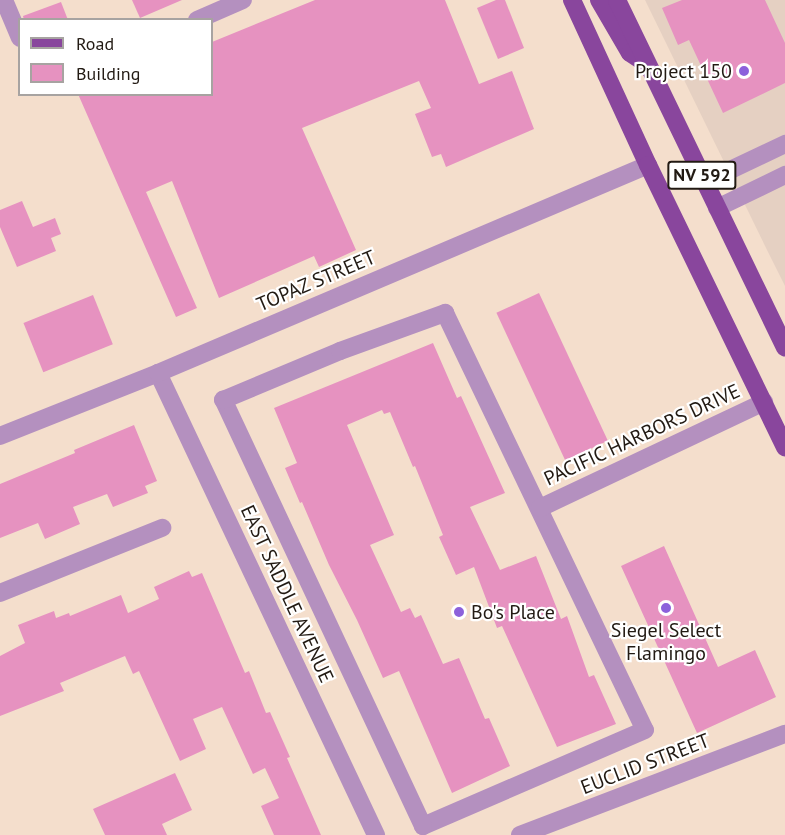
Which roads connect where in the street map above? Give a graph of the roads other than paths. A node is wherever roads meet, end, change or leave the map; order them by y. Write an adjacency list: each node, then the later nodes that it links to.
1 (3, 0): 7 (street)
2 (243, 0): 6 (street)
3 (572, 0): 10 (main road, NV 592)
4 (599, 0): 8 (main road)
5 (618, 0): 8 (main road, NV 592)
6 (202, 18)
7 (18, 34)
8 (649, 65): 12 (main road, NV 592)
9 (785, 144): 12 (street)
10 (648, 165): 15 (street, TOPAZ STREET); 16 (main road, NV 592)
11 (785, 175): 13 (street)
12 (705, 182): 13 (main road, NV 592)
13 (717, 208): 14 (main road, NV 592)
14 (785, 347)
15 (158, 373): 17 (street, TOPAZ STREET); 23 (street, EAST SADDLE AVENUE)
16 (764, 402): 18 (main road, NV 592); 19 (street, PACIFIC HARBORS DRIVE)
17 (0, 436)
18 (785, 447)
19 (540, 508): 19 (street)
20 (162, 528): 21 (street)
21 (0, 593)
22 (785, 734): 24 (street, EUCLID STREET)
23 (376, 835)
24 (520, 835)

